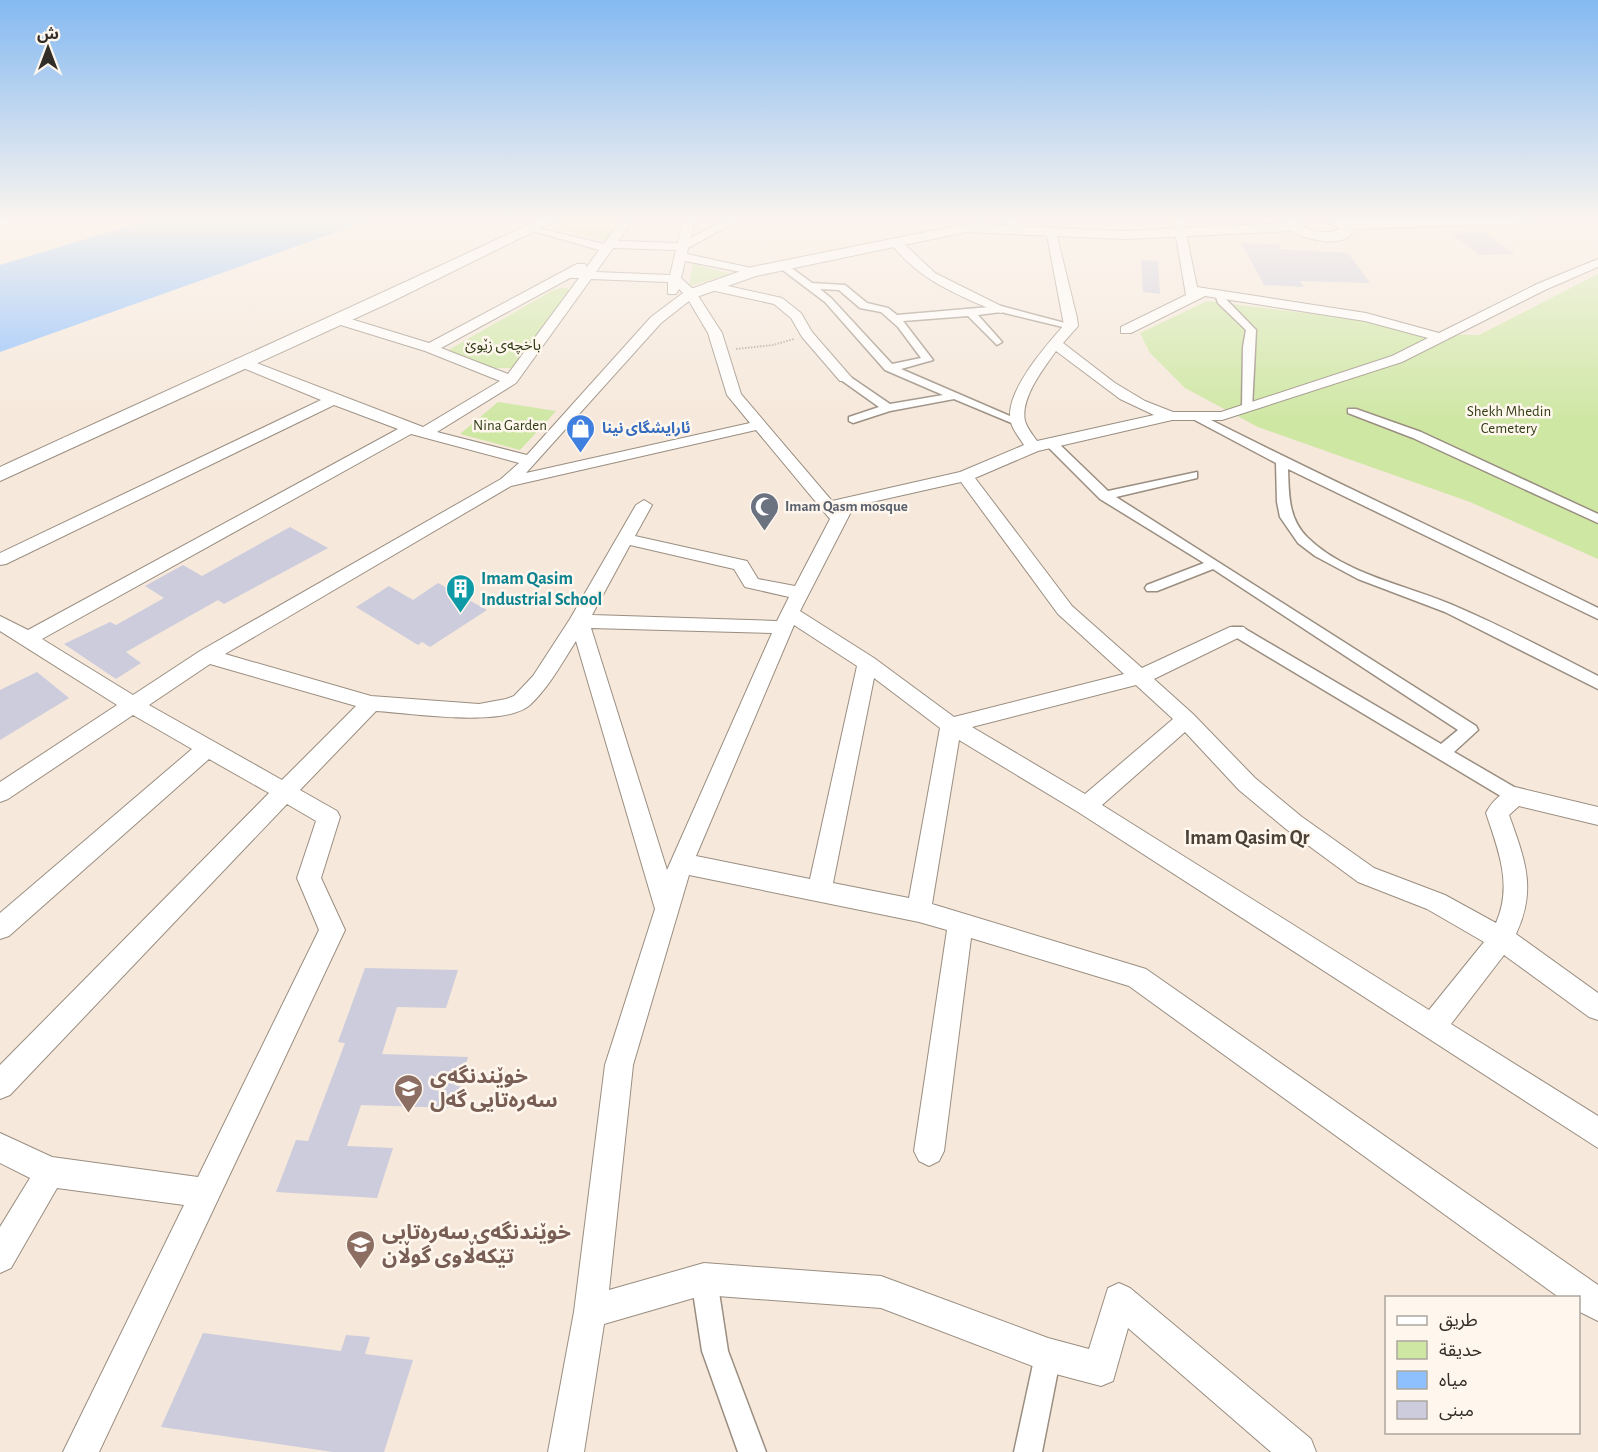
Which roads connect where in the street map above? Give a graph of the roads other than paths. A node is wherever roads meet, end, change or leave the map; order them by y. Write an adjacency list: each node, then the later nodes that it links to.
1 (406, 287): 21 (street)
2 (545, 287): 27 (street)
3 (579, 287): 31 (street)
4 (673, 287): 17 (street)
5 (683, 287): 15 (street)
6 (708, 287): 15 (street)
7 (713, 287): 30 (street)
8 (809, 287): 29 (street)
9 (834, 287): 20 (street)
10 (953, 287): 18 (street)
11 (1063, 287): 22 (street)
12 (1194, 287): 14 (street)
13 (1547, 287): 24 (street)
14 (1196, 293): 16 (street); 23 (street)
15 (691, 294): 17 (street); 41 (street)
16 (1218, 296): 24 (street); 34 (street)
17 (668, 309): 46 (street)
18 (1001, 309): 19 (street); 22 (street)
19 (970, 312): 20 (street); 25 (street)
20 (896, 318): 29 (street)
21 (336, 319): 27 (street); 28 (street)
22 (1071, 326): 26 (street)
23 (1126, 330)
24 (1438, 338): 34 (street)
25 (997, 342)
26 (1055, 344): 37 (street); 40 (street)
27 (430, 348): 31 (street)
28 (241, 362): 33 (street); 47 (street)
29 (889, 368): 32 (street)
30 (845, 378): 35 (street)
31 (512, 380): 42 (street)
32 (954, 396): 35 (street); 40 (street)
33 (333, 400): 42 (street); 56 (street)
34 (1248, 407): 38 (street)
35 (888, 408): 39 (street)
36 (1352, 411): 54 (street)
37 (1172, 416): 38 (street); 43 (street)
38 (1195, 416): 45 (street)
39 (853, 419)
40 (1018, 422): 44 (street)
41 (760, 425): 50 (street); 53 (street)
42 (417, 431): 46 (street); 64 (street)
43 (1051, 443): 44 (street); 51 (street)
44 (1033, 447): 49 (street)
45 (1282, 460): 60 (street); 68 (street)
46 (530, 461): 50 (street)
47 (0, 474)
48 (1193, 475): 51 (street)
49 (965, 476): 53 (street); 67 (street)
50 (507, 482): 65 (street)
51 (1105, 496): 57 (street)
52 (644, 505): 55 (street)
53 (838, 509): 59 (street)
54 (1598, 519)
55 (625, 539): 59 (street); 61 (street)
56 (0, 560)
57 (1214, 564): 58 (street); 74 (street)
58 (1152, 588)
59 (792, 611): 61 (street); 66 (street); 80 (street)
60 (1598, 614)
61 (579, 621): 69 (street); 82 (street)
62 (0, 622): 64 (street)
63 (1237, 631): 67 (street); 74 (street)
64 (27, 639): 70 (street)
65 (207, 656): 69 (street); 70 (street)
66 (867, 663): 72 (street); 81 (street)
67 (1140, 677): 71 (street); 72 (street)
68 (1598, 683)
69 (371, 703): 75 (street)
70 (131, 704): 73 (street); 76 (street)
71 (1186, 720): 78 (street); 86 (street)
72 (951, 725): 78 (street); 83 (street)
73 (208, 747): 75 (street); 85 (street)
74 (1441, 753): 77 (street)
75 (285, 790): 89 (street); 94 (street)
76 (0, 793)
77 (1515, 796): 79 (street); 86 (street)
78 (1086, 806): 88 (street)
79 (1598, 816)
80 (681, 863): 81 (street); 82 (street)
81 (820, 890): 83 (street)
82 (666, 907): 98 (street)
83 (919, 911): 84 (street)
84 (960, 924): 92 (street); 97 (street)
85 (0, 928)
86 (1502, 939): 87 (street); 88 (street)
87 (1598, 1008)
88 (1434, 1025): 90 (street)
89 (0, 1085)
90 (1598, 1133)
91 (0, 1148): 93 (street)
92 (929, 1151)
93 (50, 1172): 94 (street); 95 (street)
94 (207, 1193): 100 (street)
95 (0, 1257)
96 (704, 1279): 98 (street); 99 (street); 102 (street)
97 (1598, 1305)
98 (590, 1312): 101 (street)
99 (1048, 1355): 103 (street); 104 (street)
100 (81, 1452)
101 (566, 1452)
102 (752, 1452)
103 (1028, 1452)
104 (1298, 1452)

